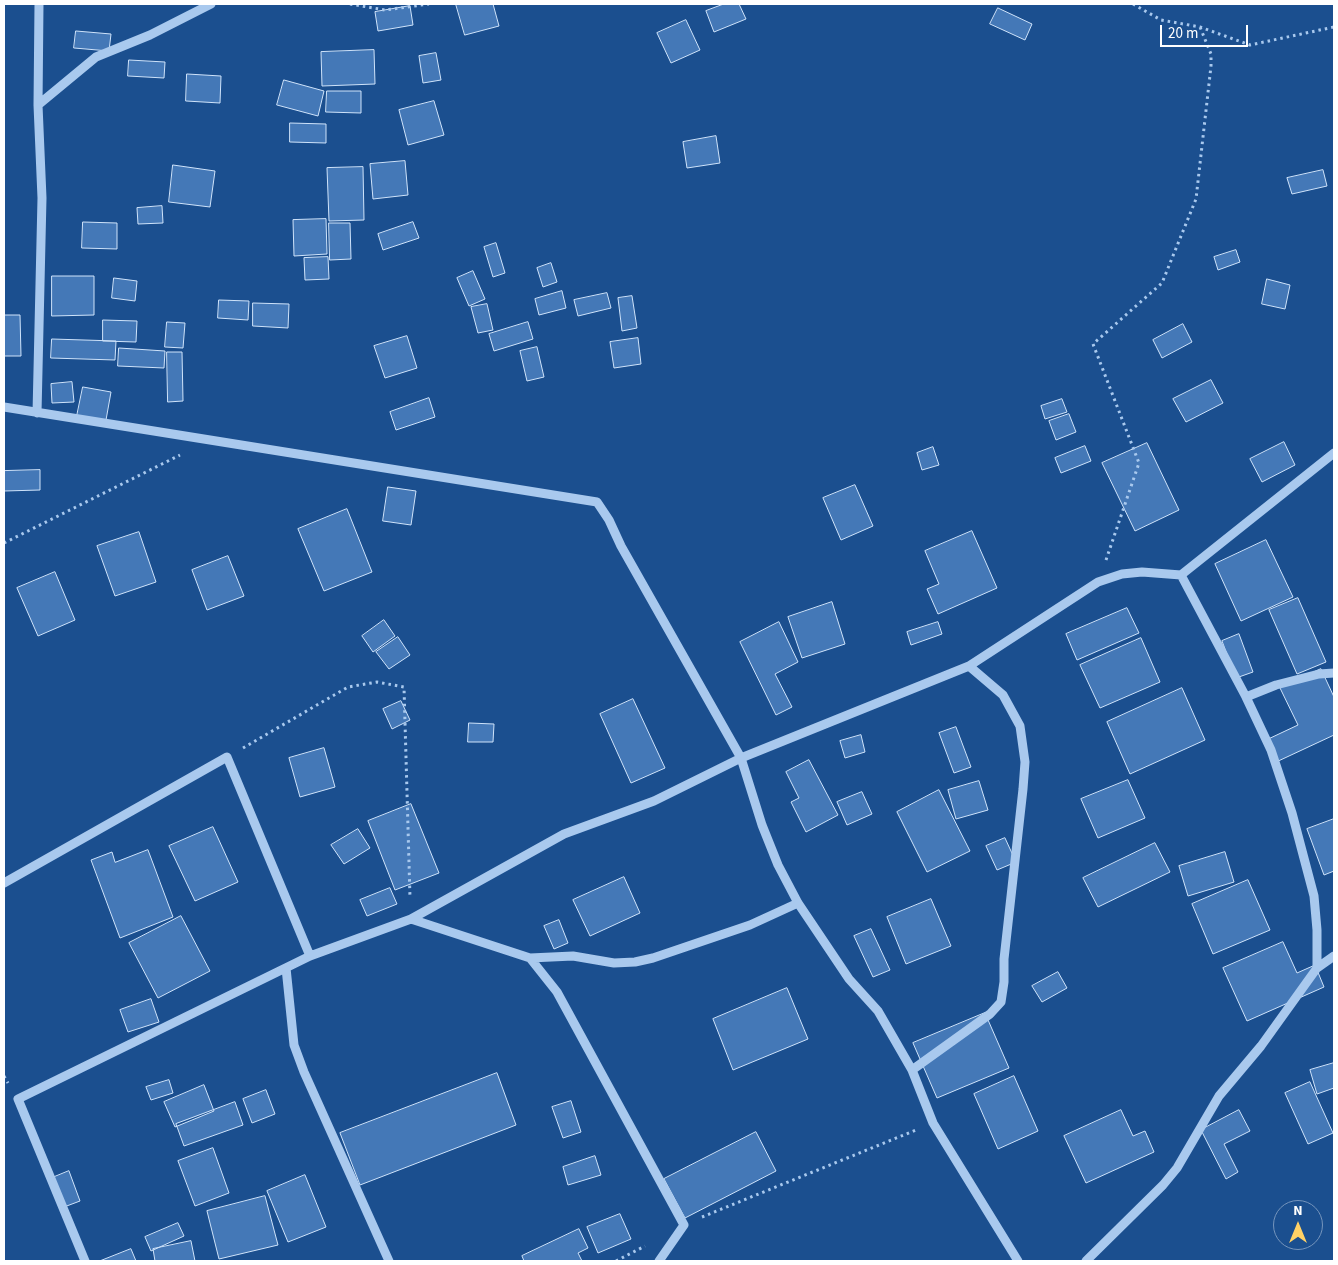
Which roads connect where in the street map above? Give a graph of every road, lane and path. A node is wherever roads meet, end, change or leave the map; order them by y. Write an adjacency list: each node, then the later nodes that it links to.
1 (39, 4): 8 (street)
2 (211, 4): 8 (street)
3 (350, 4): 4 (path)
4 (429, 4)
5 (1134, 4): 6 (path)
6 (1200, 27): 7 (path); 15 (path)
7 (1334, 27)
8 (38, 104): 10 (street)
9 (4, 407): 10 (street)
10 (37, 413): 11 (street)
11 (211, 439): 13 (path); 20 (street)
12 (1334, 453): 14 (street)
13 (4, 543)
14 (1181, 576): 15 (street); 18 (street)
15 (1098, 582): 16 (street)
16 (969, 666): 20 (street); 29 (street)
17 (1334, 673): 18 (street)
18 (1246, 697): 28 (street)
19 (227, 757): 21 (street); 23 (path); 24 (street)
20 (741, 758): 22 (street); 23 (street)
21 (4, 883)
22 (798, 903): 26 (street); 29 (street)
23 (411, 919): 24 (street); 26 (street)
24 (310, 956): 27 (street)
25 (1334, 956): 28 (street)
26 (530, 958): 31 (street)
27 (286, 968): 33 (street); 34 (street)
28 (1317, 968): 38 (street)
29 (912, 1070): 30 (street)
30 (933, 1123): 31 (path); 37 (street)
31 (684, 1225): 36 (street)
32 (650, 1243): 35 (path)
33 (85, 1261)
34 (388, 1261)
35 (616, 1261)
36 (659, 1261)
37 (1018, 1261)
38 (1086, 1261)

